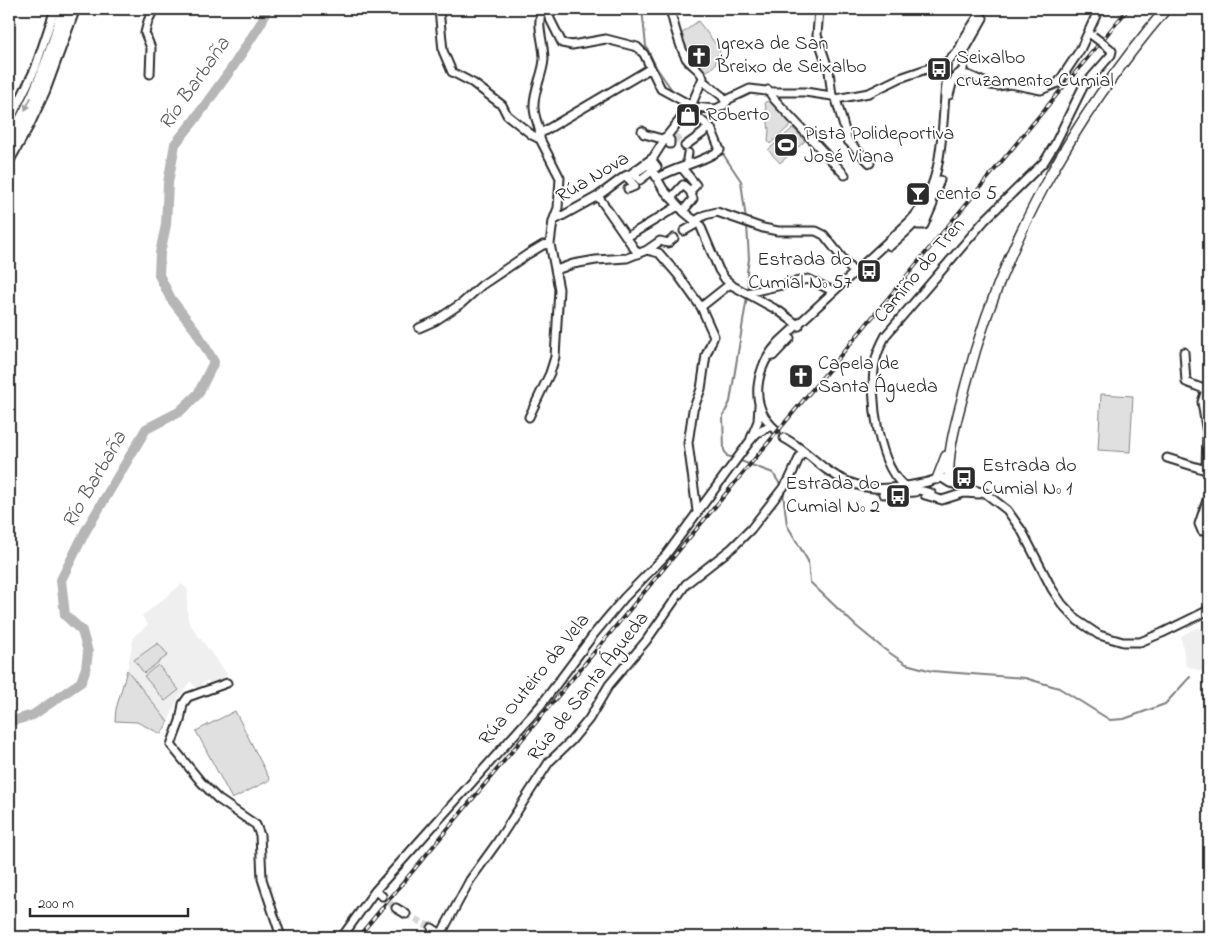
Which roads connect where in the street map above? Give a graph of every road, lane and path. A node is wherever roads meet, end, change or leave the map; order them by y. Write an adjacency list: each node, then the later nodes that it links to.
1 (55, 9): 24 (street)
2 (72, 9): 33 (highway)
3 (154, 9): 16 (street)
4 (439, 9): 28 (street)
5 (543, 9): 15 (street); 28 (street)
6 (670, 9): 19 (street)
7 (819, 9): 21 (street)
8 (985, 9): 13 (street); 14 (street)
9 (1099, 9): 12 (street)
10 (1166, 9): 74 (main road)
11 (62, 12): 29 (highway, one-way to 29)
12 (1091, 34): 18 (street); 80 (street, Camiño do Tren, bridge)
13 (946, 65): 14 (street); 17 (street); 21 (street); 39 (street)
14 (963, 65): 17 (street); 18 (street)
15 (651, 68): 23 (street); 28 (street)
16 (150, 74)
17 (958, 74): 18 (street); 46 (street)
18 (968, 75)
19 (703, 81): 22 (street); 23 (street)
20 (768, 90): 21 (street); 22 (street); 38 (street)
21 (834, 98): 34 (street)
22 (726, 102): 23 (street)
23 (691, 106): 25 (street); 27 (street)
24 (9, 122)
25 (708, 127): 31 (street); 36 (street)
26 (642, 131): 27 (street)
27 (671, 134): 30 (street); 35 (street)
28 (540, 136): 47 (street)
29 (9, 141)
30 (670, 144)
31 (685, 146)
32 (688, 153): 36 (street)
33 (9, 159)
34 (870, 163)
35 (651, 164): 37 (street, Rúa Nova); 40 (street)
36 (685, 166): 40 (street); 42 (street)
37 (630, 174): 41 (street); 43 (street, Rúa Nova)
38 (845, 175)
39 (936, 175): 46 (street); 51 (street)
40 (657, 178): 44 (street)
41 (628, 189)
42 (690, 191): 44 (street); 45 (street)
43 (598, 196): 47 (street, Rúa Nova); 52 (street)
44 (671, 198): 45 (street)
45 (680, 208): 48 (street); 52 (street)
46 (924, 216): 49 (street)
47 (553, 221): 54 (street)
48 (697, 222): 50 (street); 58 (street); 59 (street)
49 (915, 223): 51 (street); 62 (street)
50 (684, 231)
51 (895, 235): 58 (street)
52 (627, 237): 56 (street)
53 (674, 238): 55 (street)
54 (550, 244): 57 (street); 65 (street)
55 (647, 250): 56 (street); 63 (street)
56 (638, 254): 57 (street)
57 (556, 270): 71 (street)
58 (854, 273): 60 (street)
59 (730, 284): 61 (street); 63 (street)
60 (833, 291): 61 (street); 64 (street)
61 (747, 293): 64 (street)
62 (832, 300): 64 (street); 66 (street)
63 (701, 307): 85 (street)
64 (798, 325): 66 (street); 69 (street)
65 (419, 328)
66 (783, 345): 70 (street)
67 (1184, 352): 68 (street)
68 (1208, 391): 77 (street)
69 (759, 405): 70 (street); 73 (street)
70 (763, 413): 72 (street)
71 (529, 416)
72 (778, 432): 73 (street); 75 (street); 80 (street)
73 (750, 440): 85 (street, Rúa Outeiro da Vela)
74 (950, 450): 78 (main road); 79 (main road)
75 (801, 454): 82 (street); 93 (street, Rúa de Santa Águeda)
76 (1167, 458): 77 (street)
77 (1208, 470)
78 (935, 480): 79 (street); 80 (street); 82 (street)
79 (949, 482): 83 (street); 84 (street)
80 (907, 486): 82 (street)
81 (1209, 494): 86 (street)
82 (932, 495): 83 (street)
83 (948, 497): 84 (street)
84 (994, 499): 87 (street)
85 (697, 511): 89 (street, Rúa Outeiro da Vela)
86 (1209, 528)
87 (1209, 610)
88 (227, 683): 94 (street)
89 (375, 891): 90 (street); 95 (street, Rúa Outeiro da Vela)
90 (382, 896)
91 (396, 908): 92 (street)
92 (406, 914)
93 (432, 928)
94 (282, 937)
95 (342, 937)

